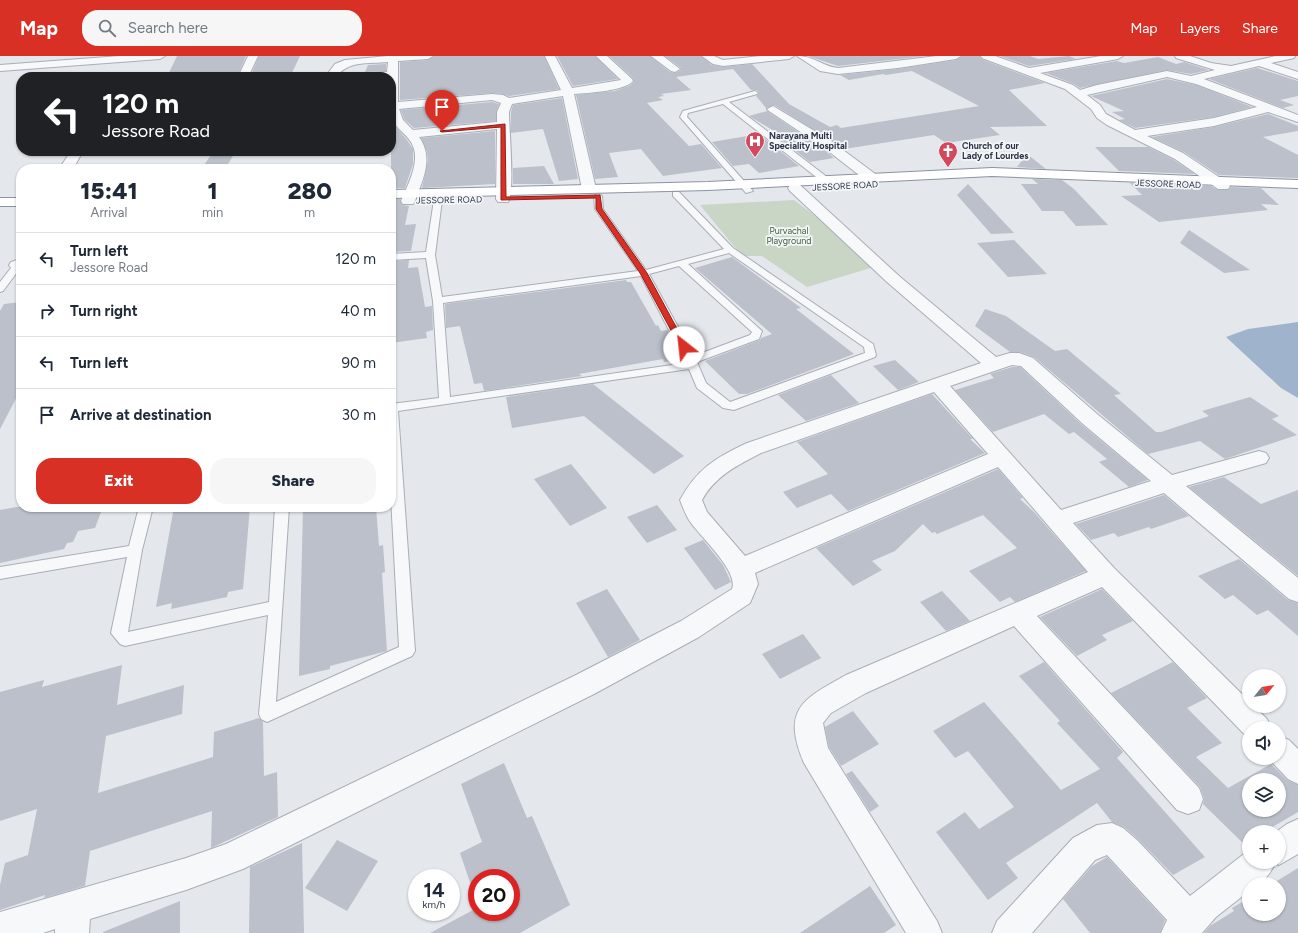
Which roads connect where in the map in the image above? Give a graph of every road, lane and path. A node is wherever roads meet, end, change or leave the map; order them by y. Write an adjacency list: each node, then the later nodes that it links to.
1 (153, 56): 20 (street)
2 (253, 56): 25 (street)
3 (428, 56): 16 (street)
4 (550, 56): 30 (street)
5 (601, 56): 30 (street)
6 (656, 56): 21 (street)
7 (707, 56): 17 (street)
8 (789, 56): 17 (street)
9 (802, 56): 23 (street)
10 (956, 56): 23 (street)
11 (986, 56): 24 (street)
12 (1118, 56): 24 (street)
13 (1180, 56): 22 (street)
14 (1290, 56): 19 (street)
15 (8, 58): 20 (street)
16 (393, 58): 26 (street); 27 (street)
17 (754, 58)
18 (836, 60): 23 (street)
19 (1262, 60): 22 (street); 28 (street)
20 (0, 67)
21 (675, 69)
22 (1231, 69): 29 (street)
23 (854, 70)
24 (1029, 71): 32 (street)
25 (245, 72)
26 (335, 72)
27 (393, 72)
28 (1298, 76)
29 (1195, 81): 32 (street); 37 (street)
30 (568, 92): 34 (street); 51 (street)
31 (756, 93): 33 (lane)
32 (1078, 94): 43 (street)
33 (724, 101): 45 (lane); 48 (lane)
34 (507, 102): 38 (street); 41 (street)
35 (1298, 106): 37 (street)
36 (773, 109): 44 (street)
37 (1273, 110): 40 (street); 43 (street)
38 (396, 114)
39 (396, 116): 42 (street)
40 (1298, 119)
41 (504, 125): 42 (street); 52 (street)
42 (411, 134): 55 (street)
43 (1133, 134): 46 (street)
44 (873, 179): 45 (highway); 46 (highway)
45 (828, 182): 48 (highway)
46 (1219, 183): 47 (highway); 49 (highway, JESSORE ROAD); 50 (highway, JESSORE ROAD)
47 (1298, 184)
48 (746, 188): 49 (highway, JESSORE ROAD); 51 (highway); 53 (highway, JESSORE ROAD)
49 (795, 188): 71 (street)
50 (1298, 189)
51 (594, 193): 52 (highway, JESSORE ROAD); 53 (highway, JESSORE ROAD); 67 (lane)
52 (503, 194): 55 (highway); 57 (highway, JESSORE ROAD)
53 (676, 194): 62 (lane)
54 (396, 195): 55 (highway)
55 (409, 197): 56 (highway, JESSORE ROAD); 57 (highway, JESSORE ROAD)
56 (396, 200)
57 (438, 200): 63 (lane)
58 (0, 202): 59 (highway)
59 (16, 202)
60 (16, 211): 61 (highway)
61 (0, 212)
62 (730, 250): 65 (lane); 70 (lane)
63 (430, 255): 64 (lane); 69 (lane)
64 (396, 257)
65 (681, 263): 67 (lane); 70 (lane)
66 (16, 269): 68 (lane)
67 (644, 273): 69 (lane); 70 (lane)
68 (0, 289)
69 (438, 300): 73 (lane)
70 (692, 363): 73 (lane)
71 (993, 364): 72 (street); 78 (street)
72 (937, 384): 75 (street); 83 (street)
73 (446, 401): 74 (lane)
74 (396, 407)
75 (1001, 457): 81 (street); 83 (street)
76 (1259, 458): 78 (street)
77 (396, 477): 87 (lane)
78 (1167, 484): 81 (street); 86 (street)
79 (145, 512): 82 (lane)
80 (282, 512): 87 (lane)
81 (1056, 520): 85 (street)
82 (135, 550): 84 (lane); 87 (lane)
83 (741, 568): 96 (street)
84 (0, 573)
85 (1105, 575): 88 (street); 89 (street)
86 (1298, 592)
87 (276, 607)
88 (1018, 613): 92 (street); 99 (street)
89 (1250, 721)
90 (1286, 757): 91 (street)
91 (1298, 769)
92 (1188, 799)
93 (1298, 835): 94 (street)
94 (1286, 844)
95 (1251, 869): 97 (street)
96 (73, 920): 98 (street)
97 (1184, 927): 100 (street)
98 (0, 929)
99 (925, 933)
100 (1009, 933)

